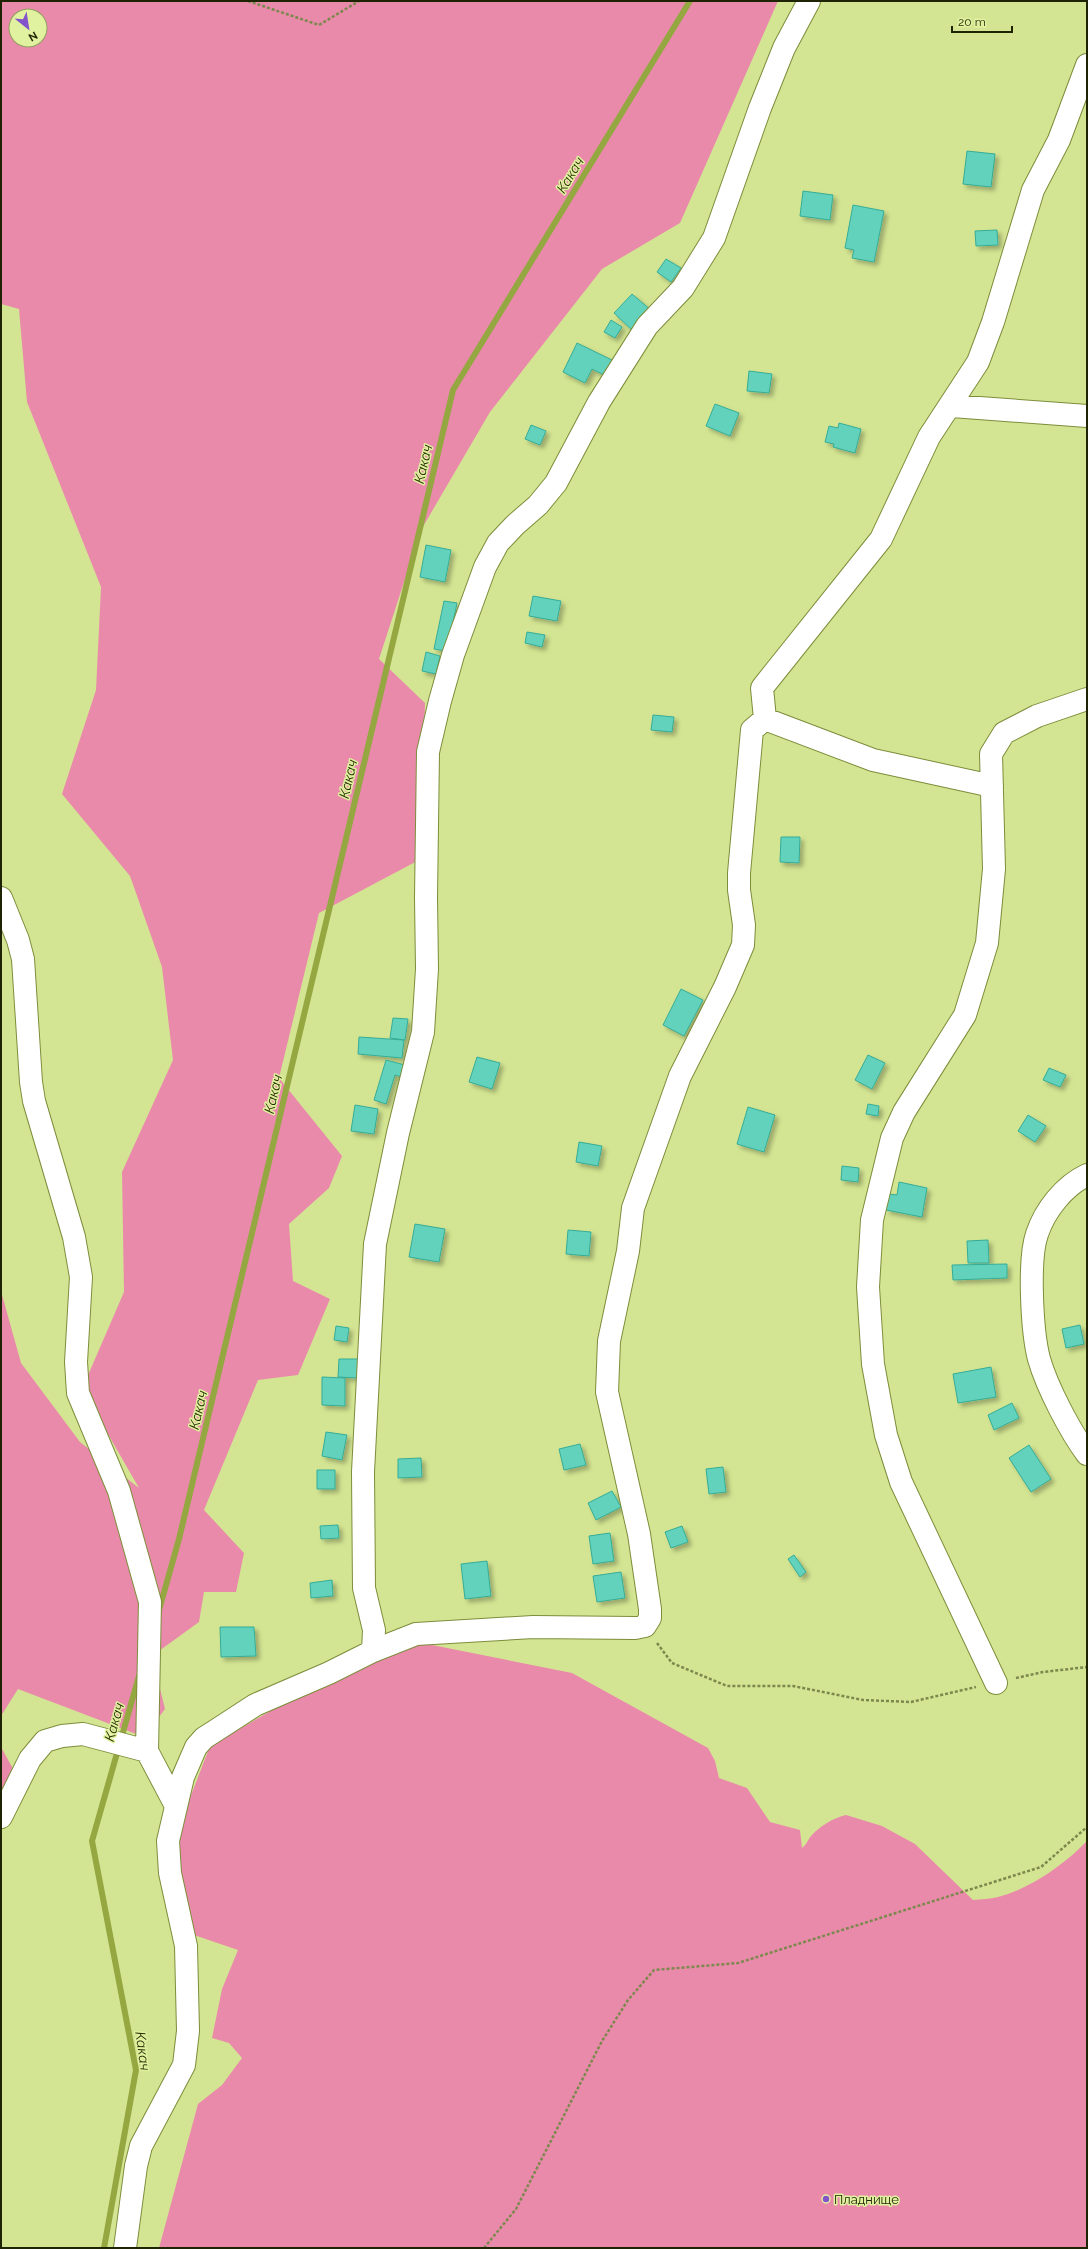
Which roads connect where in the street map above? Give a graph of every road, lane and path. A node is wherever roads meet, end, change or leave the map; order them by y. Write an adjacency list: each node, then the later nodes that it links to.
1 (248, 1): 2 (path)
2 (359, 1)
3 (809, 1): 14 (street)
4 (1087, 65): 5 (street)
5 (952, 406): 6 (street); 8 (street)
6 (1087, 416)
7 (1087, 699): 9 (street)
8 (765, 719): 9 (street); 13 (street)
9 (992, 786): 16 (street)
10 (1, 898): 17 (street)
11 (1087, 1175): 12 (street)
12 (1087, 1454)
13 (645, 1626): 14 (street); 16 (path)
14 (374, 1651): 18 (street)
15 (1087, 1667): 16 (path)
16 (996, 1683)
17 (139, 1749): 18 (street); 19 (street)
18 (176, 1806): 21 (street)
19 (1, 1817)
20 (1087, 1827): 22 (path)
21 (125, 2248)
22 (484, 2248)

